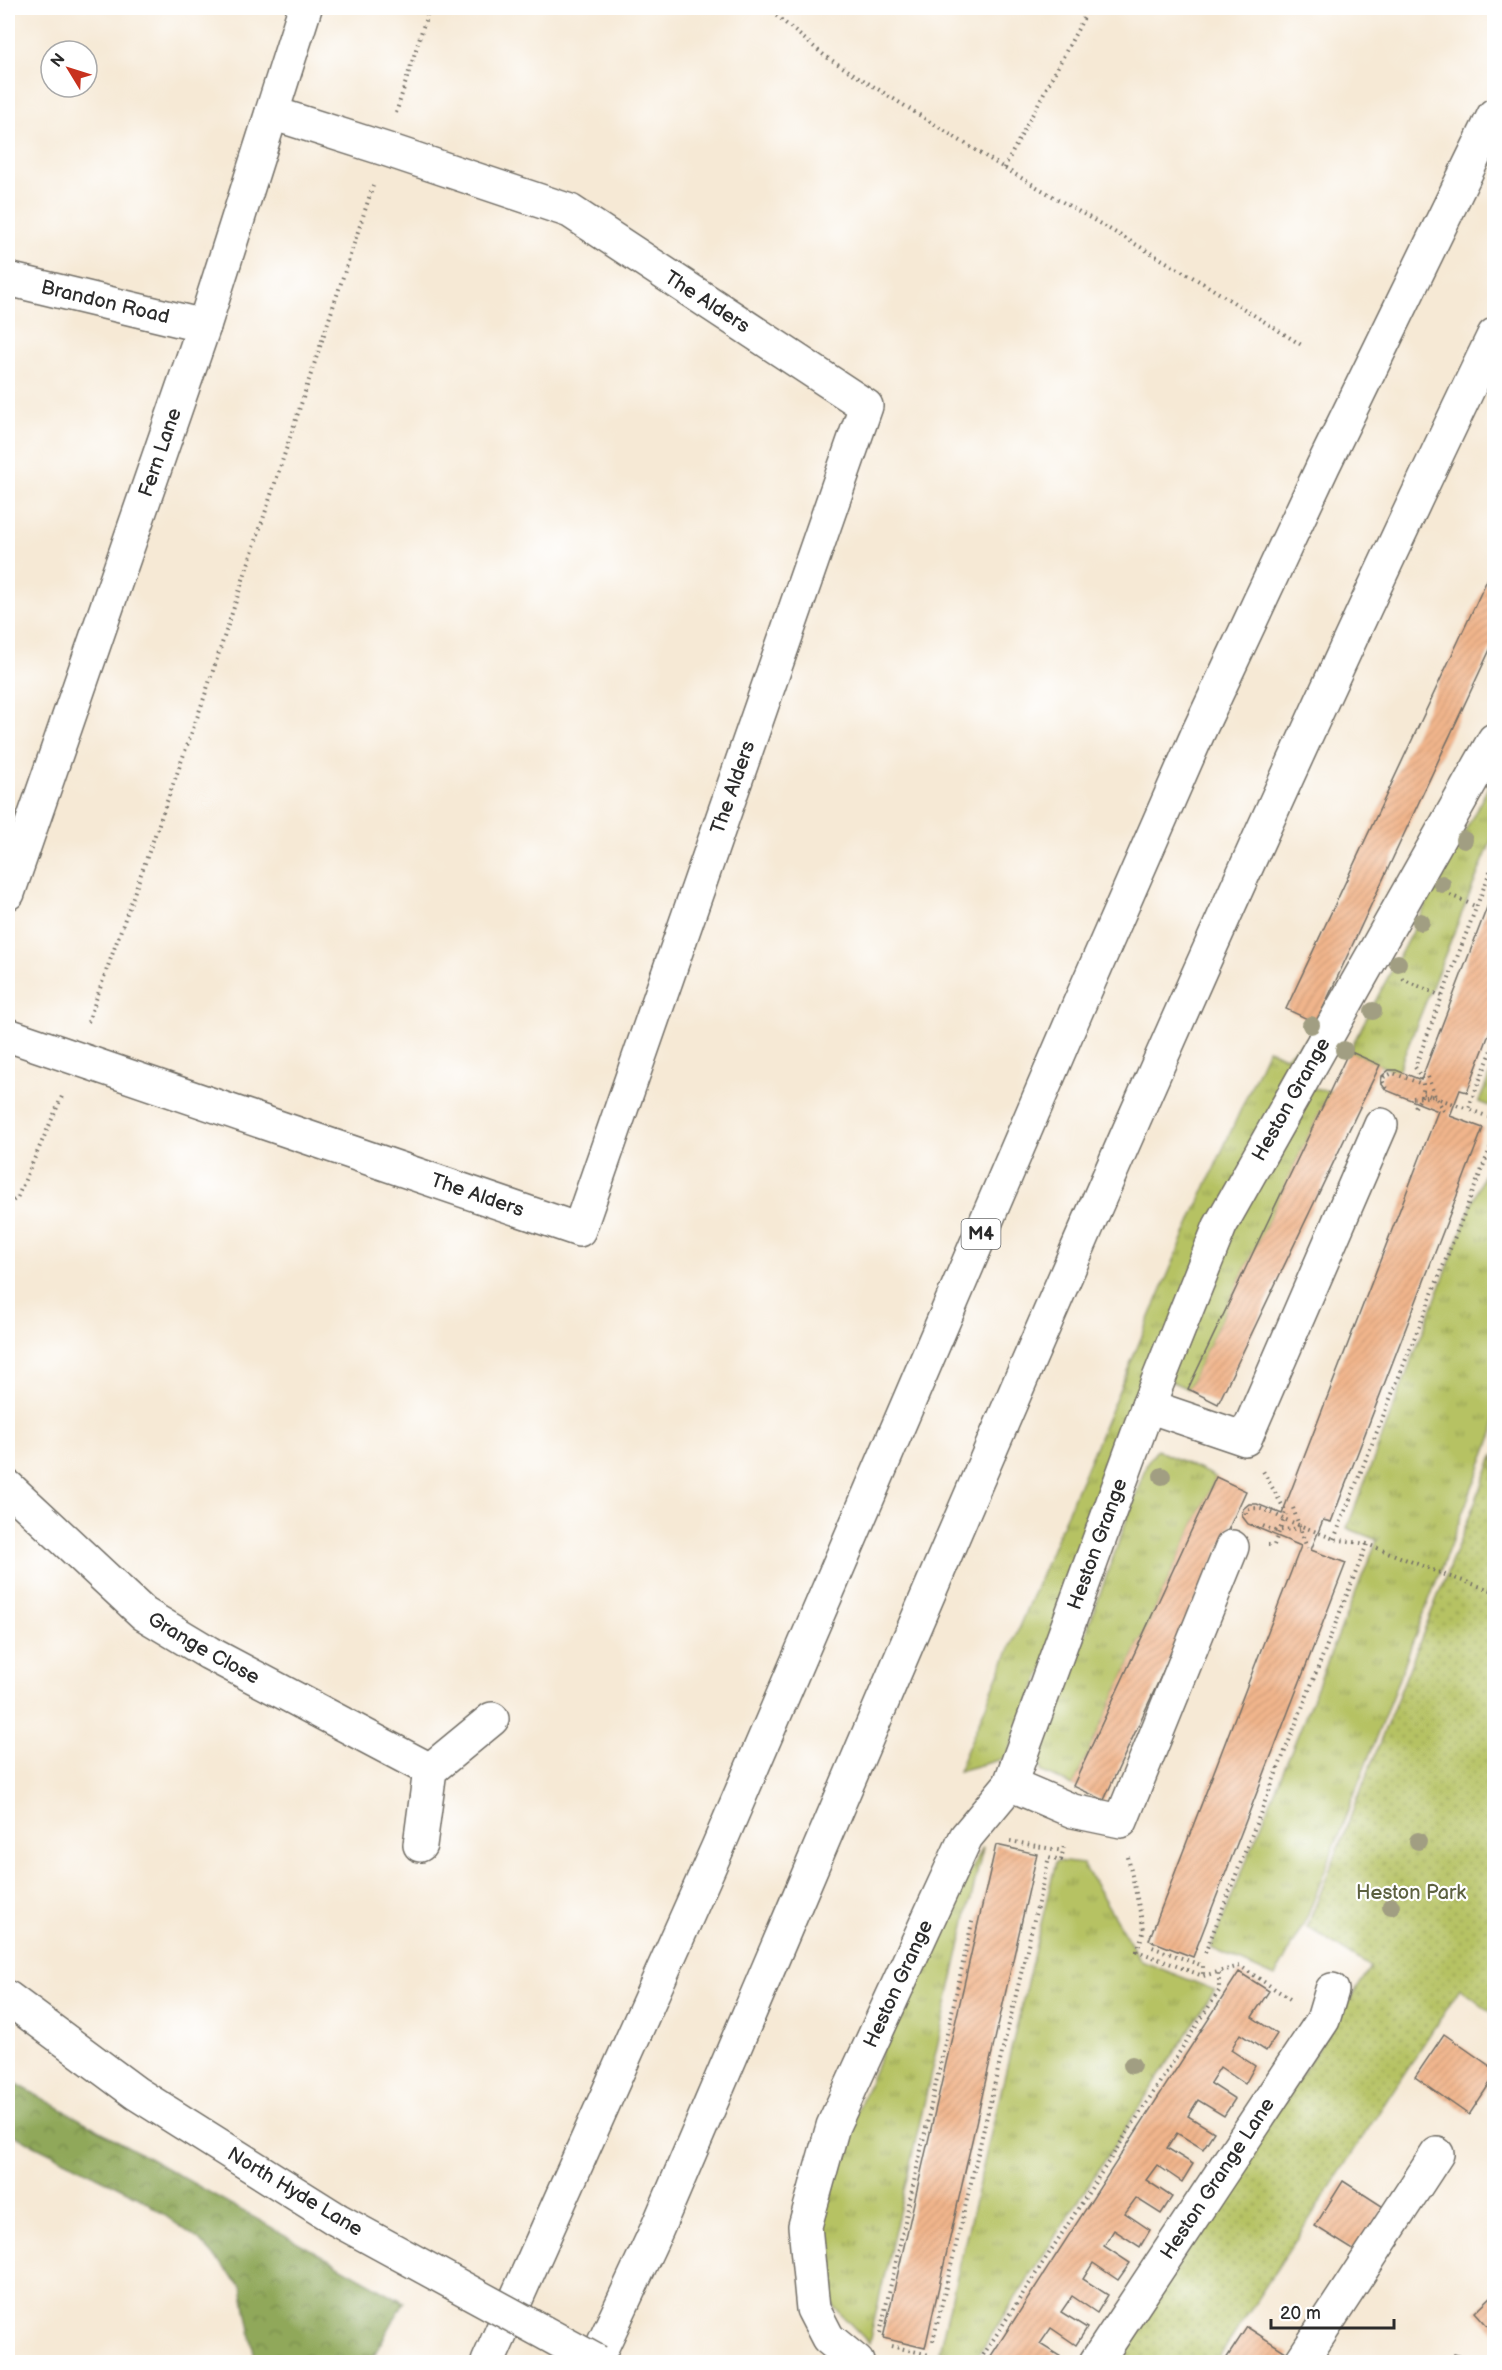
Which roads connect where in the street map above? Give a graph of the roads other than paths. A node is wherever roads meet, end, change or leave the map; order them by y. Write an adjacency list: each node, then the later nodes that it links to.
1 (305, 8): 2 (main road, Fern Lane)
2 (272, 113): 5 (main road, Fern Lane); 9 (main road, The Alders)
3 (1494, 115): 22 (main road, M4)
4 (8, 279): 5 (main road, Brandon Road)
5 (204, 326): 8 (main road, Fern Lane)
6 (1494, 335): 23 (main road)
7 (1494, 740): 11 (main road, Heston Grange)
8 (8, 893)
9 (8, 1035)
10 (1382, 1125): 11 (main road)
11 (1148, 1406): 16 (main road, Heston Grange)
12 (8, 1487): 15 (main road, Grange Close)
13 (1241, 1534): 16 (main road)
14 (492, 1719): 15 (main road)
15 (430, 1770): 17 (main road)
16 (1010, 1784): 21 (main road, Heston Grange)
17 (420, 1845)
18 (8, 1998): 23 (main road, North Hyde Lane, bridge)
19 (1327, 2005): 24 (main road, Heston Grange Lane)
20 (1437, 2154): 25 (main road)
21 (868, 2351)
22 (488, 2362)
23 (597, 2362)
24 (1096, 2362)
25 (1301, 2362)

